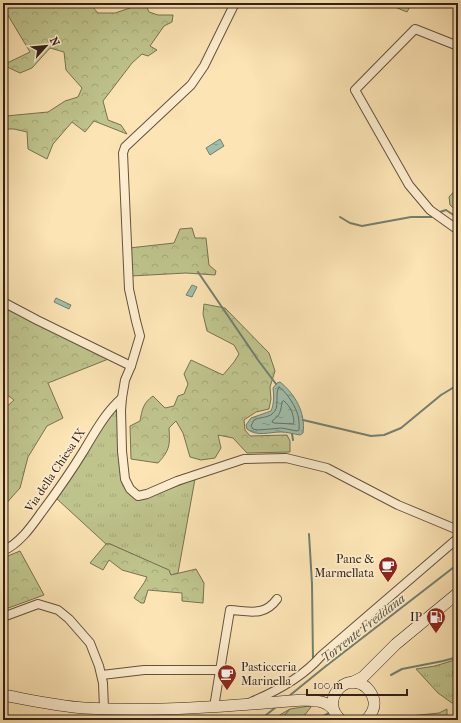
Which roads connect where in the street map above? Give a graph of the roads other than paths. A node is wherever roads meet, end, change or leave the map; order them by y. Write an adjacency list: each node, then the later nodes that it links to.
1 (235, 3): 5 (street)
2 (458, 46): 3 (street)
3 (458, 230)
4 (3, 302): 5 (street)
5 (132, 366): 6 (street)
6 (122, 398): 7 (street); 9 (street, Via della Chiesa IX)
7 (458, 530)
8 (458, 538): 21 (street)
9 (3, 551)
10 (458, 593): 13 (main road)
11 (277, 599): 14 (street)
12 (3, 617): 15 (street)
13 (380, 661): 16 (main road); 18 (main road)
14 (221, 670): 15 (street); 22 (street)
15 (102, 675): 23 (street)
16 (351, 683): 17 (main road); 18 (main road)
17 (338, 689): 20 (main road); 24 (main road)
18 (371, 693): 25 (main road)
19 (3, 695): 23 (main road)
20 (303, 700): 21 (main road); 24 (main road)
21 (272, 701): 22 (main road)
22 (214, 707): 23 (main road)
23 (104, 708)
24 (333, 709): 26 (main road)
25 (375, 715): 27 (main road)
26 (341, 720)
27 (366, 720)

